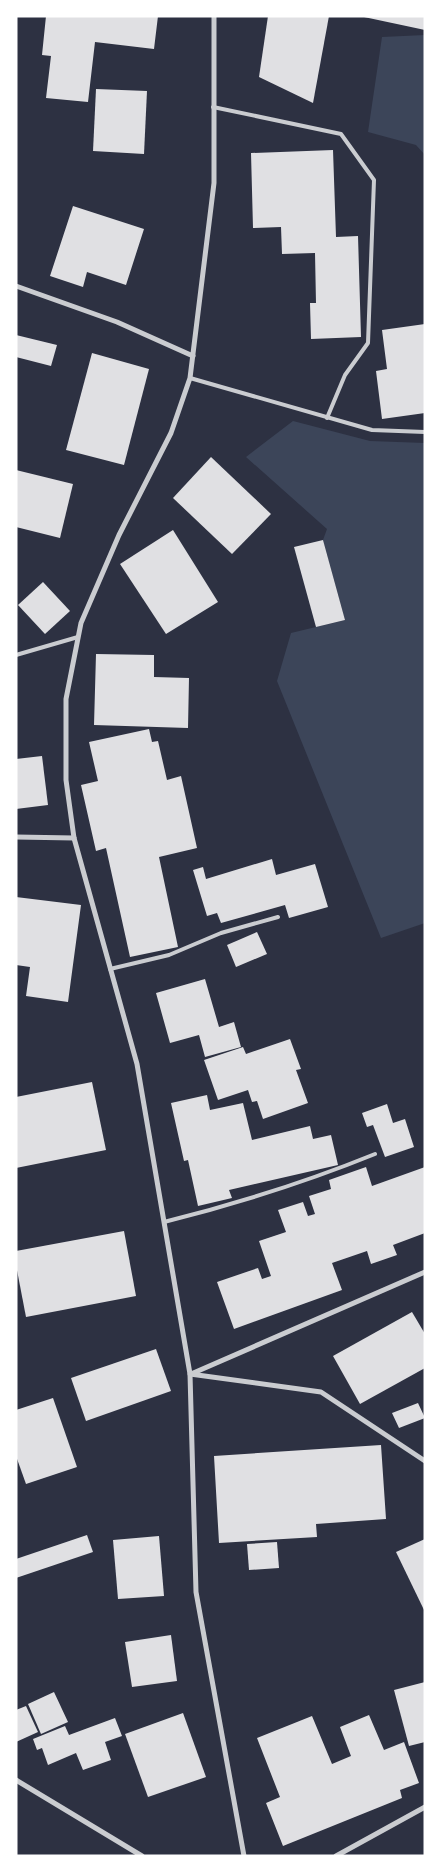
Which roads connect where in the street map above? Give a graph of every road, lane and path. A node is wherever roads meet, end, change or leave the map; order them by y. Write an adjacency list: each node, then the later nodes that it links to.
1 (214, 16): 2 (street)
2 (213, 107): 4 (street); 6 (lane)
3 (16, 286): 4 (street)
4 (193, 356): 5 (street)
5 (190, 378): 6 (lane); 8 (street)
6 (327, 418): 7 (lane)
7 (425, 432)
8 (78, 638): 9 (lane); 11 (street)
9 (16, 655)
10 (16, 837): 11 (street)
11 (74, 838): 13 (street)
12 (278, 917): 13 (lane)
13 (110, 969): 15 (street)
14 (375, 1154): 15 (lane)
15 (164, 1222): 17 (street)
16 (425, 1272): 17 (street)
17 (190, 1374): 18 (street); 22 (street)
18 (425, 1461)
19 (16, 1780): 21 (street)
20 (425, 1807): 23 (street)
21 (142, 1856)
22 (244, 1856)
23 (336, 1856)

